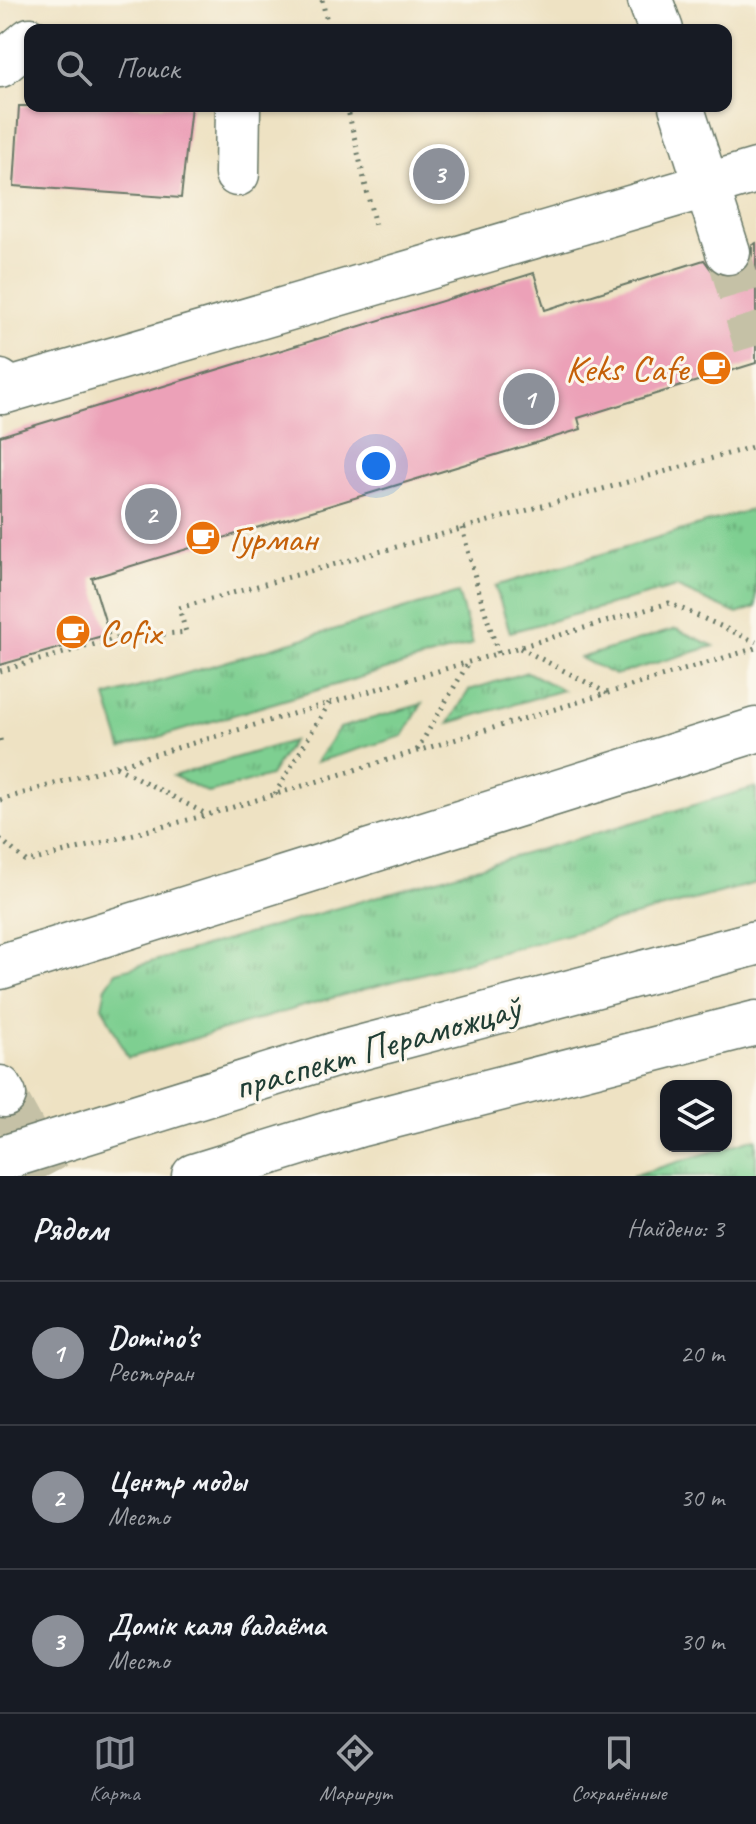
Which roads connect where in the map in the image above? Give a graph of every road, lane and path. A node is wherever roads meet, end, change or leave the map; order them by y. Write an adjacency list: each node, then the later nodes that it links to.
1 (322, 0): 3 (path)
2 (650, 0): 4 (main road)
3 (328, 24)
4 (659, 24)
5 (24, 45): 6 (main road)
6 (0, 65)
7 (238, 112): 11 (main road)
8 (348, 112): 14 (path)
9 (683, 112): 12 (main road)
10 (756, 171): 12 (main road)
11 (237, 174)
12 (706, 186): 13 (main road); 14 (main road)
13 (728, 252)
14 (387, 280): 15 (main road)
15 (0, 382)
16 (756, 446): 17 (path)
17 (462, 528): 21 (path); 23 (path)
18 (756, 642): 19 (path)
19 (520, 647): 21 (path); 24 (path)
20 (756, 648): 24 (path)
21 (498, 653): 22 (path)
22 (469, 661): 25 (path); 29 (path)
23 (0, 671)
24 (608, 693): 29 (path)
25 (330, 702): 30 (path); 31 (path)
26 (756, 730): 36 (main road)
27 (0, 739): 28 (path)
28 (0, 746)
29 (416, 751): 31 (path)
30 (115, 766): 32 (path); 33 (path)
31 (275, 795): 33 (path)
32 (0, 800)
33 (207, 815): 34 (path)
34 (0, 839)
35 (756, 943): 38 (main road, праспект Пераможцаў, bridge)
36 (0, 967)
37 (756, 1023): 39 (main road, праспект Пераможцаў)
38 (0, 1159)
39 (194, 1176)

